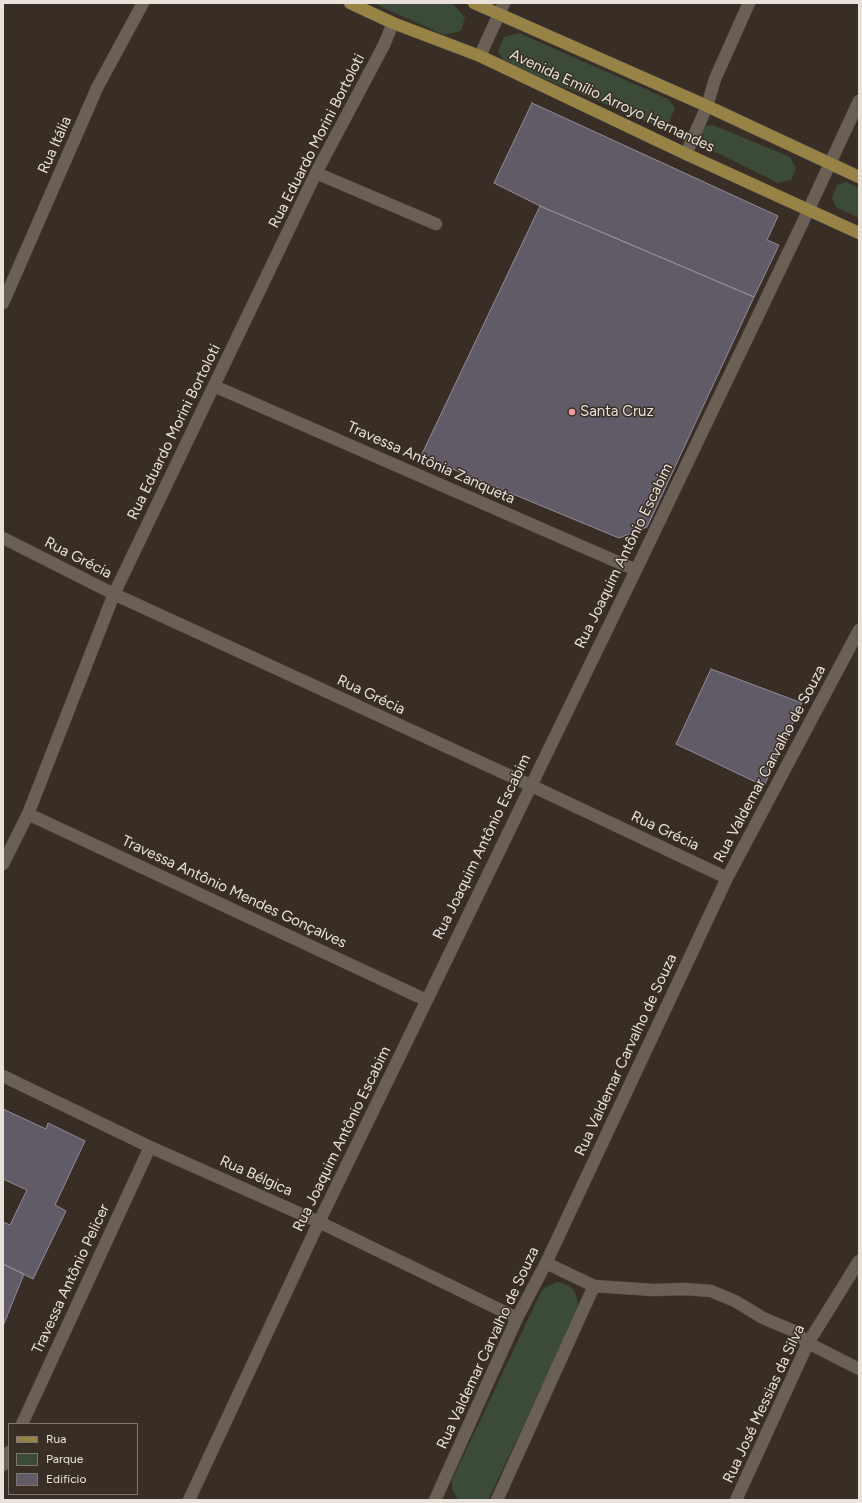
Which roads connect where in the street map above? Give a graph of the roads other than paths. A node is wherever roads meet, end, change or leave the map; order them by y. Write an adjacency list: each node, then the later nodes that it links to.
1 (143, 3): 17 (street, Rua Itália)
2 (350, 3): 6 (main road, Avenida Emílio Arroyo Hernandes)
3 (474, 3): 5 (main road)
4 (749, 3): 9 (street)
5 (502, 9): 7 (street); 9 (main road)
6 (393, 23): 7 (main road, Avenida Emílio Arroyo Hernandes); 12 (street, Rua Eduardo Morini Bortoloti)
7 (480, 56): 10 (main road, Avenida Emílio Arroyo Hernandes)
8 (859, 101): 11 (street, Rua Joaquim Antônio Escabim)
9 (707, 106): 10 (street); 11 (main road)
10 (686, 154): 14 (main road, Avenida Emílio Arroyo Hernandes)
11 (829, 163): 13 (main road); 14 (street, Rua Joaquim Antônio Escabim)
12 (316, 173): 15 (street); 18 (street, Rua Eduardo Morini Bortoloti)
13 (859, 177)
14 (808, 209): 16 (main road, Avenida Emílio Arroyo Hernandes); 20 (street, Rua Joaquim Antônio Escabim)
15 (436, 224)
16 (859, 232)
17 (3, 303)
18 (214, 386): 20 (street, Travessa Antônia Zanqueta); 21 (street, Rua Eduardo Morini Bortoloti)
19 (3, 538): 21 (street, Rua Grécia)
20 (636, 570): 23 (street, Rua Joaquim Antônio Escabim)
21 (114, 594): 23 (street, Rua Grécia); 24 (street, Rua Eduardo Morini Bortoloti)
22 (859, 630): 26 (street, Rua Valdemar Carvalho de Souza)
23 (530, 785): 26 (street, Rua Grécia); 27 (street, Rua Joaquim Antônio Escabim)
24 (28, 814): 25 (street, Rua Eduardo Morini Bortoloti); 27 (street, Travessa Antônio Mendes Gonçalves)
25 (3, 864)
26 (727, 878): 32 (street, Rua Valdemar Carvalho de Souza)
27 (426, 1000): 30 (street, Rua Joaquim Antônio Escabim)
28 (3, 1076): 29 (street, Rua Bélgica)
29 (150, 1146): 30 (street, Rua Bélgica); 37 (street, Travessa Antônio Pelicer)
30 (319, 1222): 34 (street, Rua Bélgica); 40 (street, Rua Joaquim Antônio Escabim)
31 (859, 1261): 35 (street, Rua José Messias da Silva)
32 (546, 1263): 33 (street); 34 (street, Rua Valdemar Carvalho de Souza)
33 (594, 1286): 35 (street); 42 (street)
34 (517, 1318): 41 (street, Rua Valdemar Carvalho de Souza)
35 (808, 1343): 36 (street); 43 (street, Rua José Messias da Silva)
36 (859, 1369)
37 (22, 1423)
38 (8, 1454): 39 (street)
39 (3, 1465)
40 (189, 1500)
41 (435, 1500)
42 (498, 1500)
43 (736, 1500)

